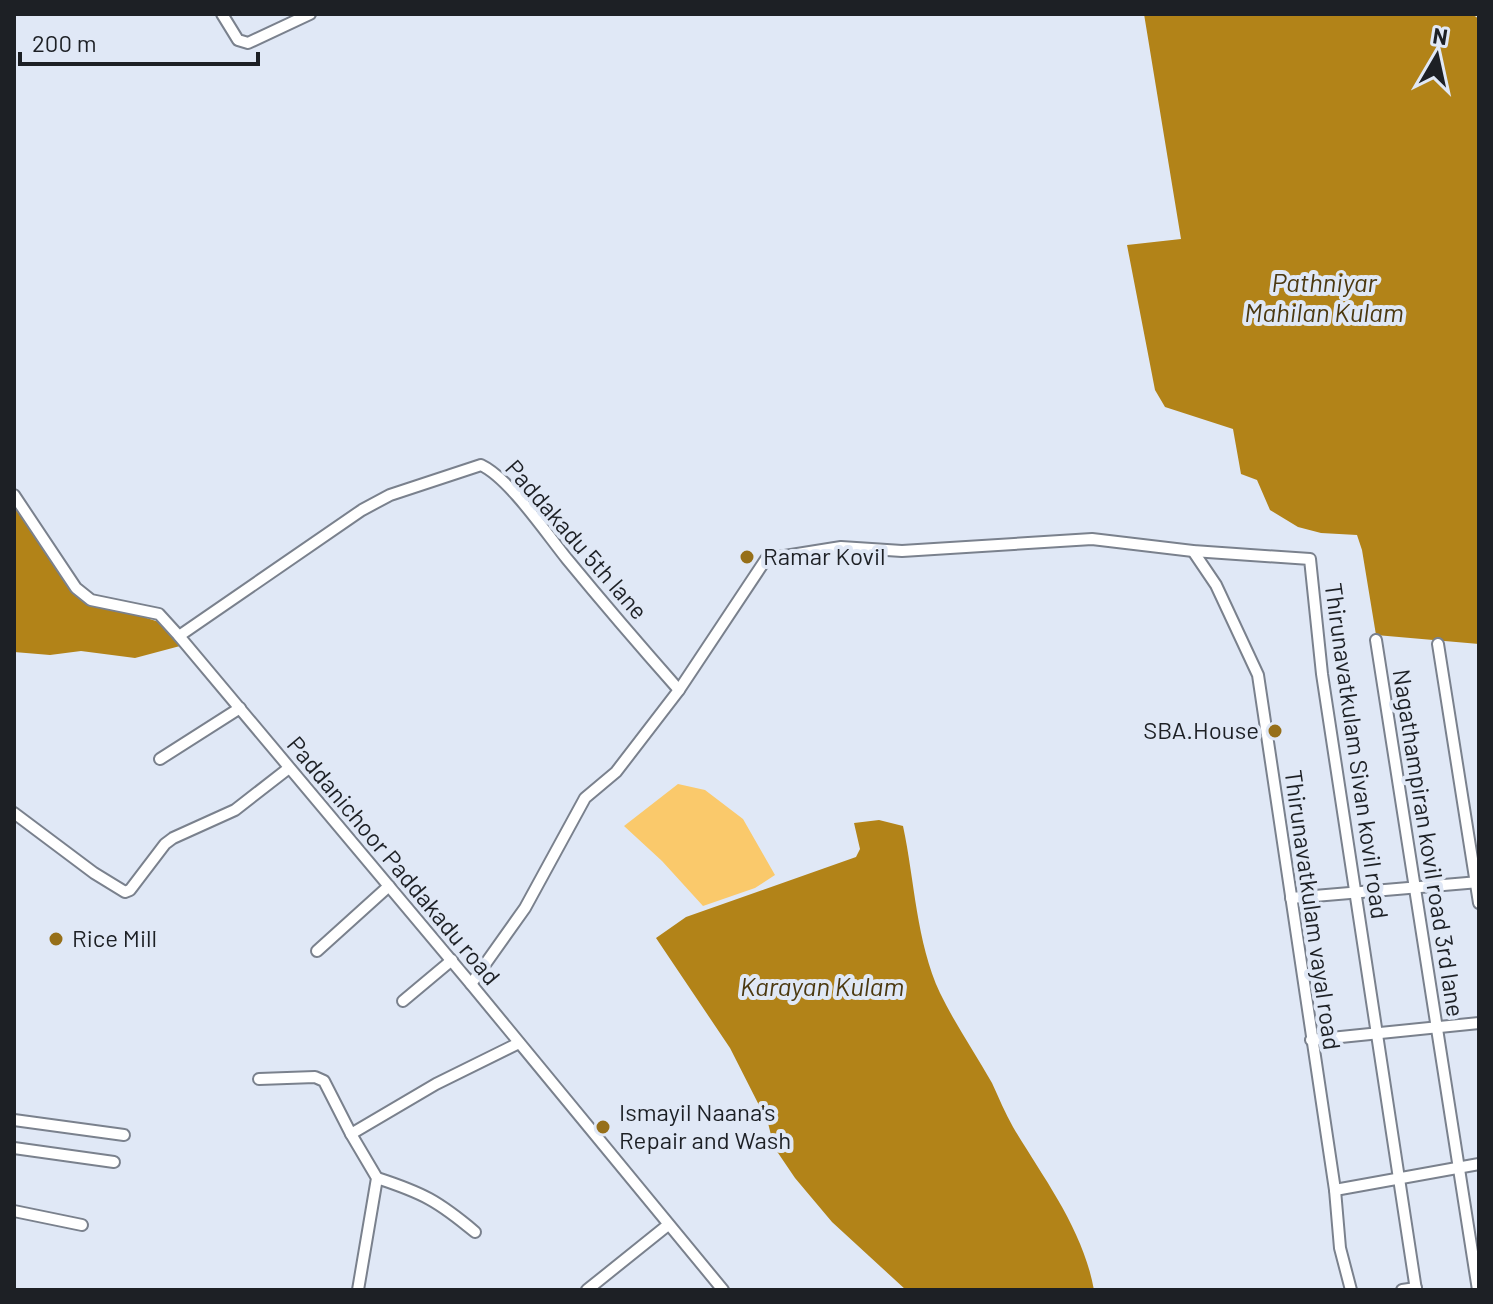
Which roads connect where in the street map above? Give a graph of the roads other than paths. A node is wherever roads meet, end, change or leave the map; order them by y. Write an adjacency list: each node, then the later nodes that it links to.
1 (222, 14): 2 (street)
2 (310, 14)
3 (14, 495): 5 (street, Paddanichoor Paddakadu road)
4 (1193, 551): 8 (street, Thirunavatkulam Sivan kovil road); 16 (street, Thirunavatkulam Sivan kovil road); 17 (street, Thirunavatkulam vayal road)
5 (179, 636): 8 (street, Paddakadu 5th lane); 9 (street, Paddanichoor Paddakadu road)
6 (1376, 640): 15 (street, Nagathampiran kovil road 3rd lane)
7 (1438, 644): 13 (street)
8 (679, 690): 21 (street, Thirunavatkulam Sivan kovil road)
9 (240, 708): 10 (street); 11 (street, Paddanichoor Paddakadu road)
10 (160, 759)
11 (289, 768): 12 (street); 14 (street, Paddanichoor Paddakadu road)
12 (14, 813)
13 (1477, 882): 15 (street); 18 (street)
14 (389, 886): 19 (street); 20 (street, Paddanichoor Paddakadu road)
15 (1415, 887): 16 (street); 24 (street, Nagathampiran kovil road 3rd lane)
16 (1355, 891): 17 (street); 25 (street, Thirunavatkulam Sivan kovil road)
17 (1291, 898): 26 (street, Thirunavatkulam vayal road)
18 (1479, 903)
19 (317, 951)
20 (452, 960): 21 (street, Paddanichoor Paddakadu road); 22 (street)
21 (471, 984): 27 (street, Paddanichoor Paddakadu road)
22 (403, 1001)
23 (1479, 1023): 24 (street)
24 (1436, 1026): 25 (street); 35 (street, Nagathampiran kovil road 3rd lane)
25 (1376, 1032): 26 (street); 37 (street, Thirunavatkulam Sivan kovil road)
26 (1311, 1040): 38 (street, Thirunavatkulam vayal road)
27 (519, 1043): 30 (street); 41 (street, Paddanichoor Paddakadu road)
28 (259, 1079): 30 (street)
29 (14, 1120): 31 (street)
30 (351, 1134): 36 (street)
31 (124, 1135)
32 (14, 1148): 33 (street)
33 (114, 1162)
34 (1479, 1164): 35 (street)
35 (1460, 1168): 37 (street); 49 (street, Nagathampiran kovil road 3rd lane)
36 (377, 1178): 42 (street); 44 (street)
37 (1398, 1178): 38 (street); 43 (street, Thirunavatkulam Sivan kovil road)
38 (1335, 1190): 47 (street, Thirunavatkulam vayal road)
39 (14, 1211): 40 (street)
40 (82, 1225)
41 (668, 1225): 45 (street); 46 (street, Paddanichoor Paddakadu road)
42 (475, 1232)
43 (1416, 1289): 48 (street)
44 (358, 1290)
45 (587, 1290)
46 (723, 1290)
47 (1351, 1290)
48 (1402, 1290)
49 (1478, 1290)

